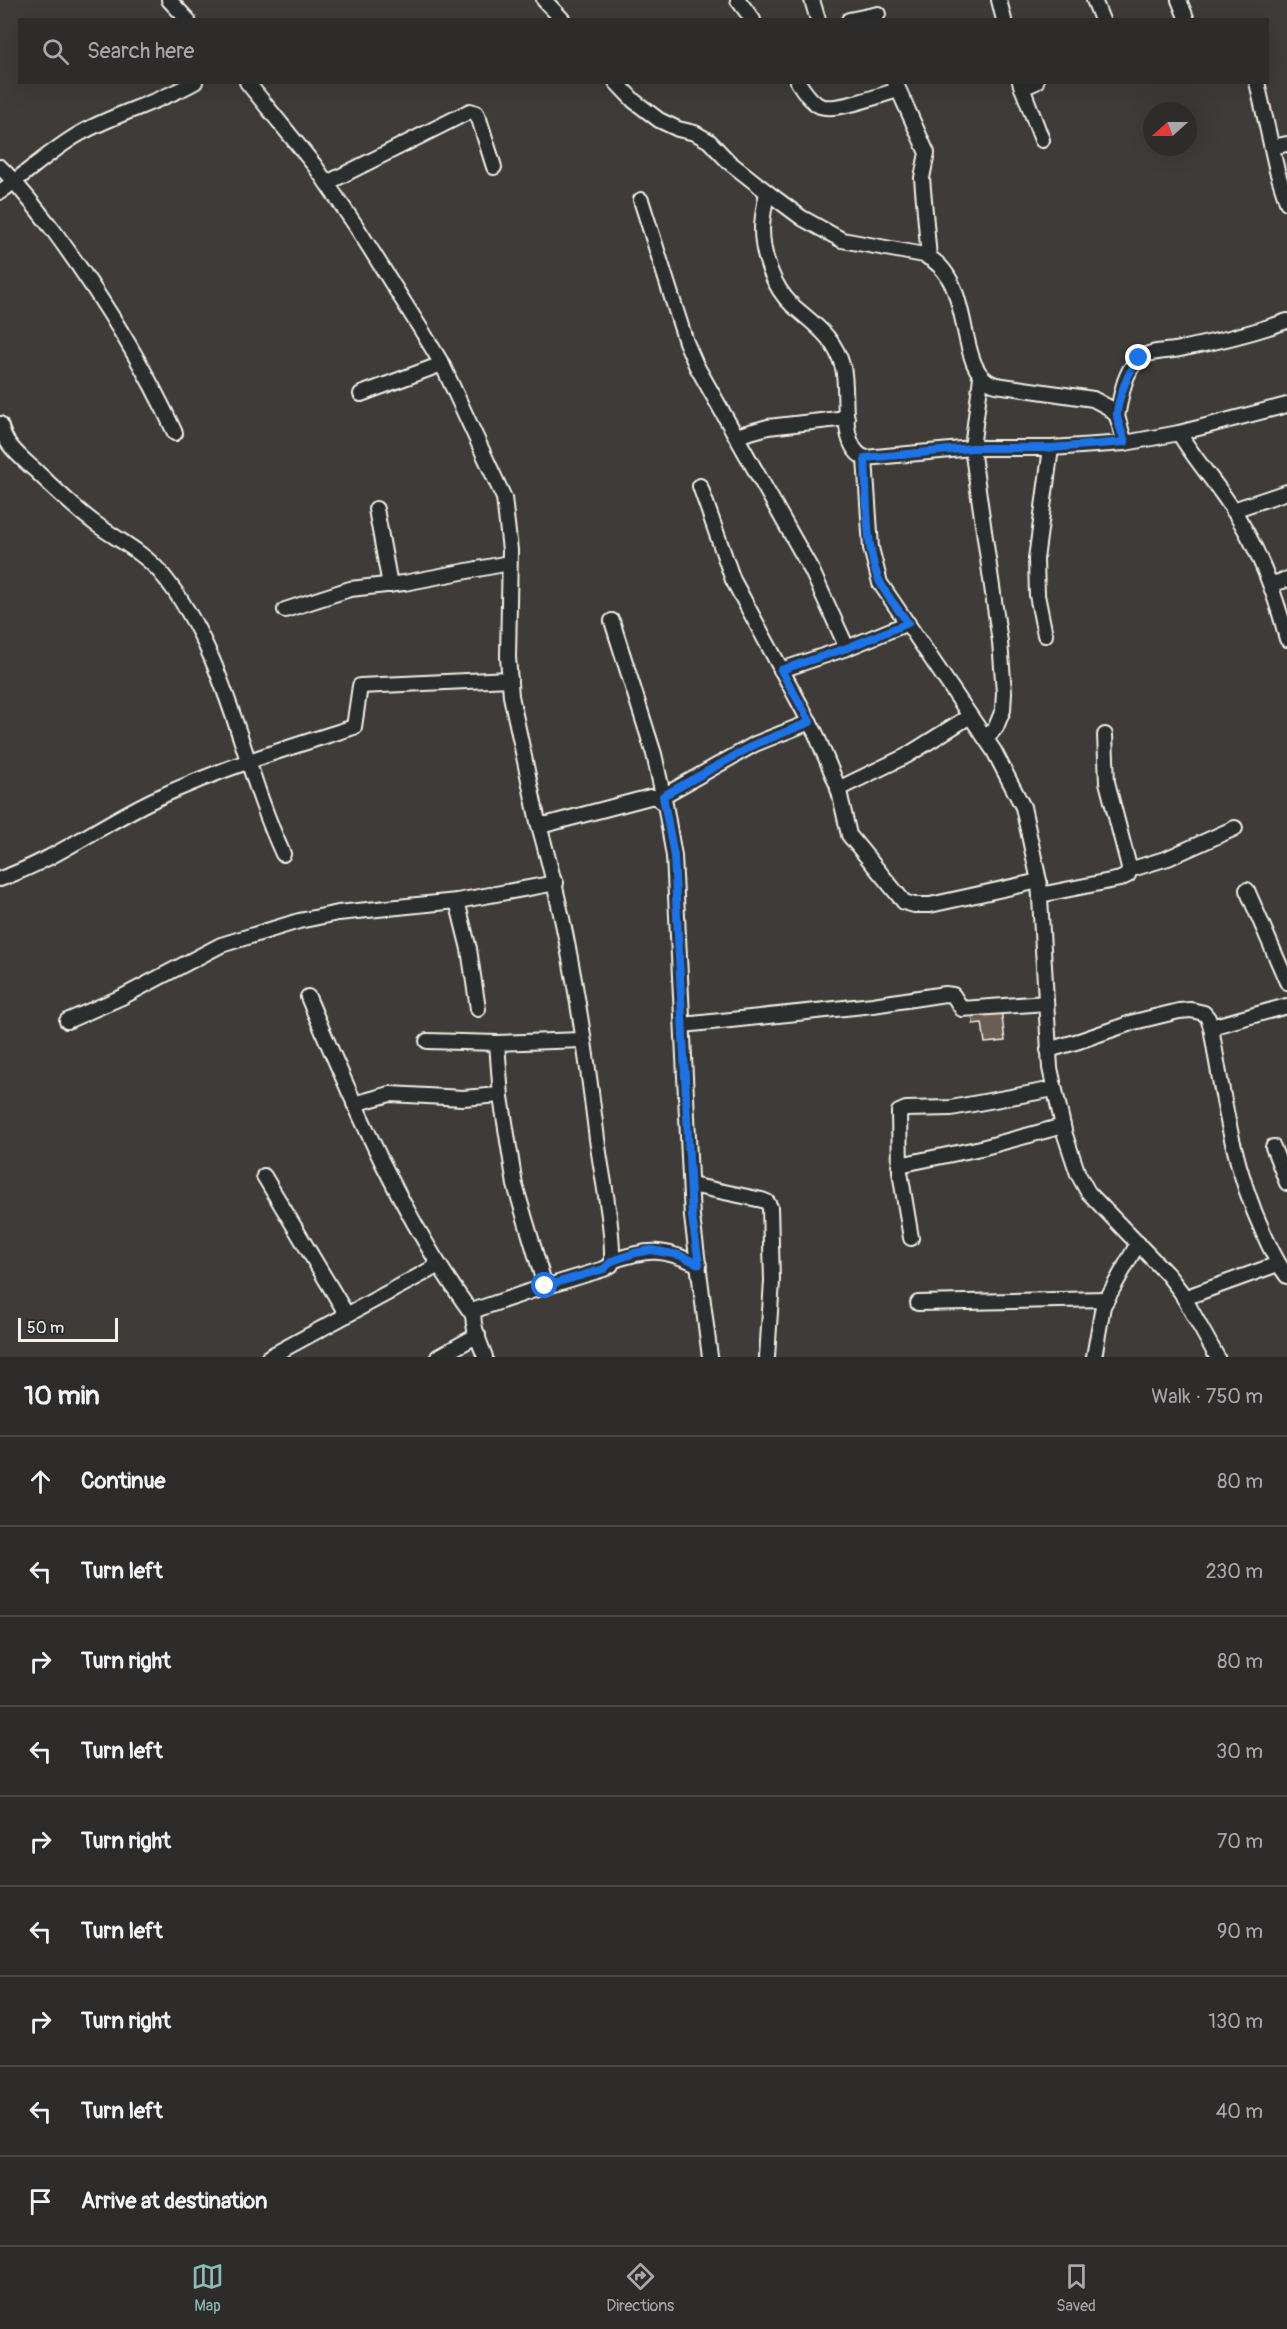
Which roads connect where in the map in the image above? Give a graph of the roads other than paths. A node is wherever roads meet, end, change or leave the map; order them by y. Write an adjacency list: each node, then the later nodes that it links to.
1 (169, 0): 9 (street)
2 (544, 0): 10 (street)
3 (738, 0): 11 (street)
4 (812, 0): 12 (street)
5 (999, 0): 14 (street)
6 (1094, 0): 15 (street)
7 (1179, 0): 16 (street)
8 (878, 11): 13 (street)
9 (186, 18)
10 (560, 18)
11 (752, 18)
12 (817, 18)
13 (855, 18)
14 (1004, 18)
15 (1101, 18)
16 (1186, 18)
17 (191, 84): 29 (street)
18 (249, 84): 30 (street)
19 (618, 84): 32 (street)
20 (800, 84): 23 (street)
21 (1257, 84): 26 (street)
22 (1021, 85): 24 (street)
23 (896, 86): 35 (street)
24 (1042, 140)
25 (1287, 144): 26 (street)
26 (1272, 147): 34 (street)
27 (0, 167): 29 (street)
28 (494, 167): 30 (street)
29 (15, 181): 31 (street); 44 (street)
30 (327, 183): 37 (street)
31 (0, 192)
32 (767, 192): 35 (street); 42 (street)
33 (641, 200): 46 (street)
34 (1287, 202)
35 (929, 258): 38 (street)
36 (1287, 321): 41 (street)
37 (442, 364): 39 (street); 55 (street)
38 (981, 377): 41 (street); 48 (street)
39 (361, 394)
40 (1287, 405): 45 (street)
41 (1117, 416): 47 (street)
42 (847, 418): 46 (street); 50 (street)
43 (0, 424): 71 (street)
44 (175, 433)
45 (1179, 433): 47 (street); 54 (street)
46 (736, 436): 64 (street)
47 (1125, 442): 49 (street)
48 (972, 448): 49 (street); 50 (street); 70 (street)
49 (1051, 448): 62 (street)
50 (865, 458): 61 (street)
51 (700, 486): 65 (street)
52 (1287, 492): 54 (street)
53 (376, 509): 58 (street)
54 (1233, 510): 57 (street)
55 (509, 563): 58 (street); 66 (street)
56 (1287, 580): 57 (street)
57 (1270, 584): 63 (street)
58 (390, 585): 59 (street)
59 (285, 610)
60 (612, 621): 73 (street)
61 (908, 623): 64 (street); 67 (street)
62 (1045, 635)
63 (1287, 639)
64 (847, 648): 65 (street)
65 (781, 670): 68 (street)
66 (510, 679): 71 (street); 74 (street)
67 (970, 716): 70 (street); 72 (street)
68 (810, 722): 72 (street); 73 (street)
69 (1105, 735): 77 (street)
70 (986, 739): 79 (street)
71 (249, 762): 76 (street); 78 (street)
72 (838, 789): 79 (street)
73 (664, 800): 74 (street); 90 (street)
74 (538, 822): 80 (street)
75 (1235, 828): 77 (street)
76 (283, 854)
77 (1129, 870): 82 (street)
78 (0, 879)
79 (1039, 881): 82 (street)
80 (556, 883): 83 (street); 92 (street)
81 (1247, 890): 84 (street)
82 (1040, 896): 86 (street)
83 (457, 901): 88 (street); 89 (street)
84 (1287, 982)
85 (308, 997): 98 (street)
86 (1046, 1003): 90 (street); 95 (street)
87 (1287, 1006): 91 (street)
88 (478, 1009)
89 (67, 1021)
90 (683, 1025): 104 (street)
91 (1212, 1027): 95 (street); 109 (street)
92 (584, 1040): 94 (street); 107 (street)
93 (427, 1041): 94 (street)
94 (497, 1043): 97 (street)
95 (1048, 1050): 96 (street)
96 (1054, 1089): 99 (street); 101 (street)
97 (501, 1095): 98 (street); 112 (street)
98 (354, 1104): 110 (street)
99 (1063, 1126): 101 (street); 106 (street)
100 (1273, 1147): 103 (street)
101 (899, 1165): 105 (street)
102 (264, 1176): 116 (street)
103 (1287, 1183)
104 (691, 1185): 108 (street); 123 (street)
105 (911, 1238)
106 (1138, 1243): 113 (street); 114 (street)
107 (612, 1261): 108 (street); 112 (street)
108 (699, 1264): 122 (street)
109 (1278, 1264): 111 (street); 113 (street)
110 (439, 1265): 116 (street); 117 (street)
111 (1287, 1276)
112 (545, 1286): 117 (street)
113 (1184, 1298): 125 (street)
114 (1107, 1299): 115 (street); 124 (street)
115 (918, 1303)
116 (347, 1315): 119 (street)
117 (473, 1315): 118 (street)
118 (478, 1335): 120 (street); 121 (street)
119 (269, 1357)
120 (438, 1357)
121 (485, 1357)
122 (710, 1357)
123 (767, 1357)
124 (1094, 1357)
125 (1216, 1357)

